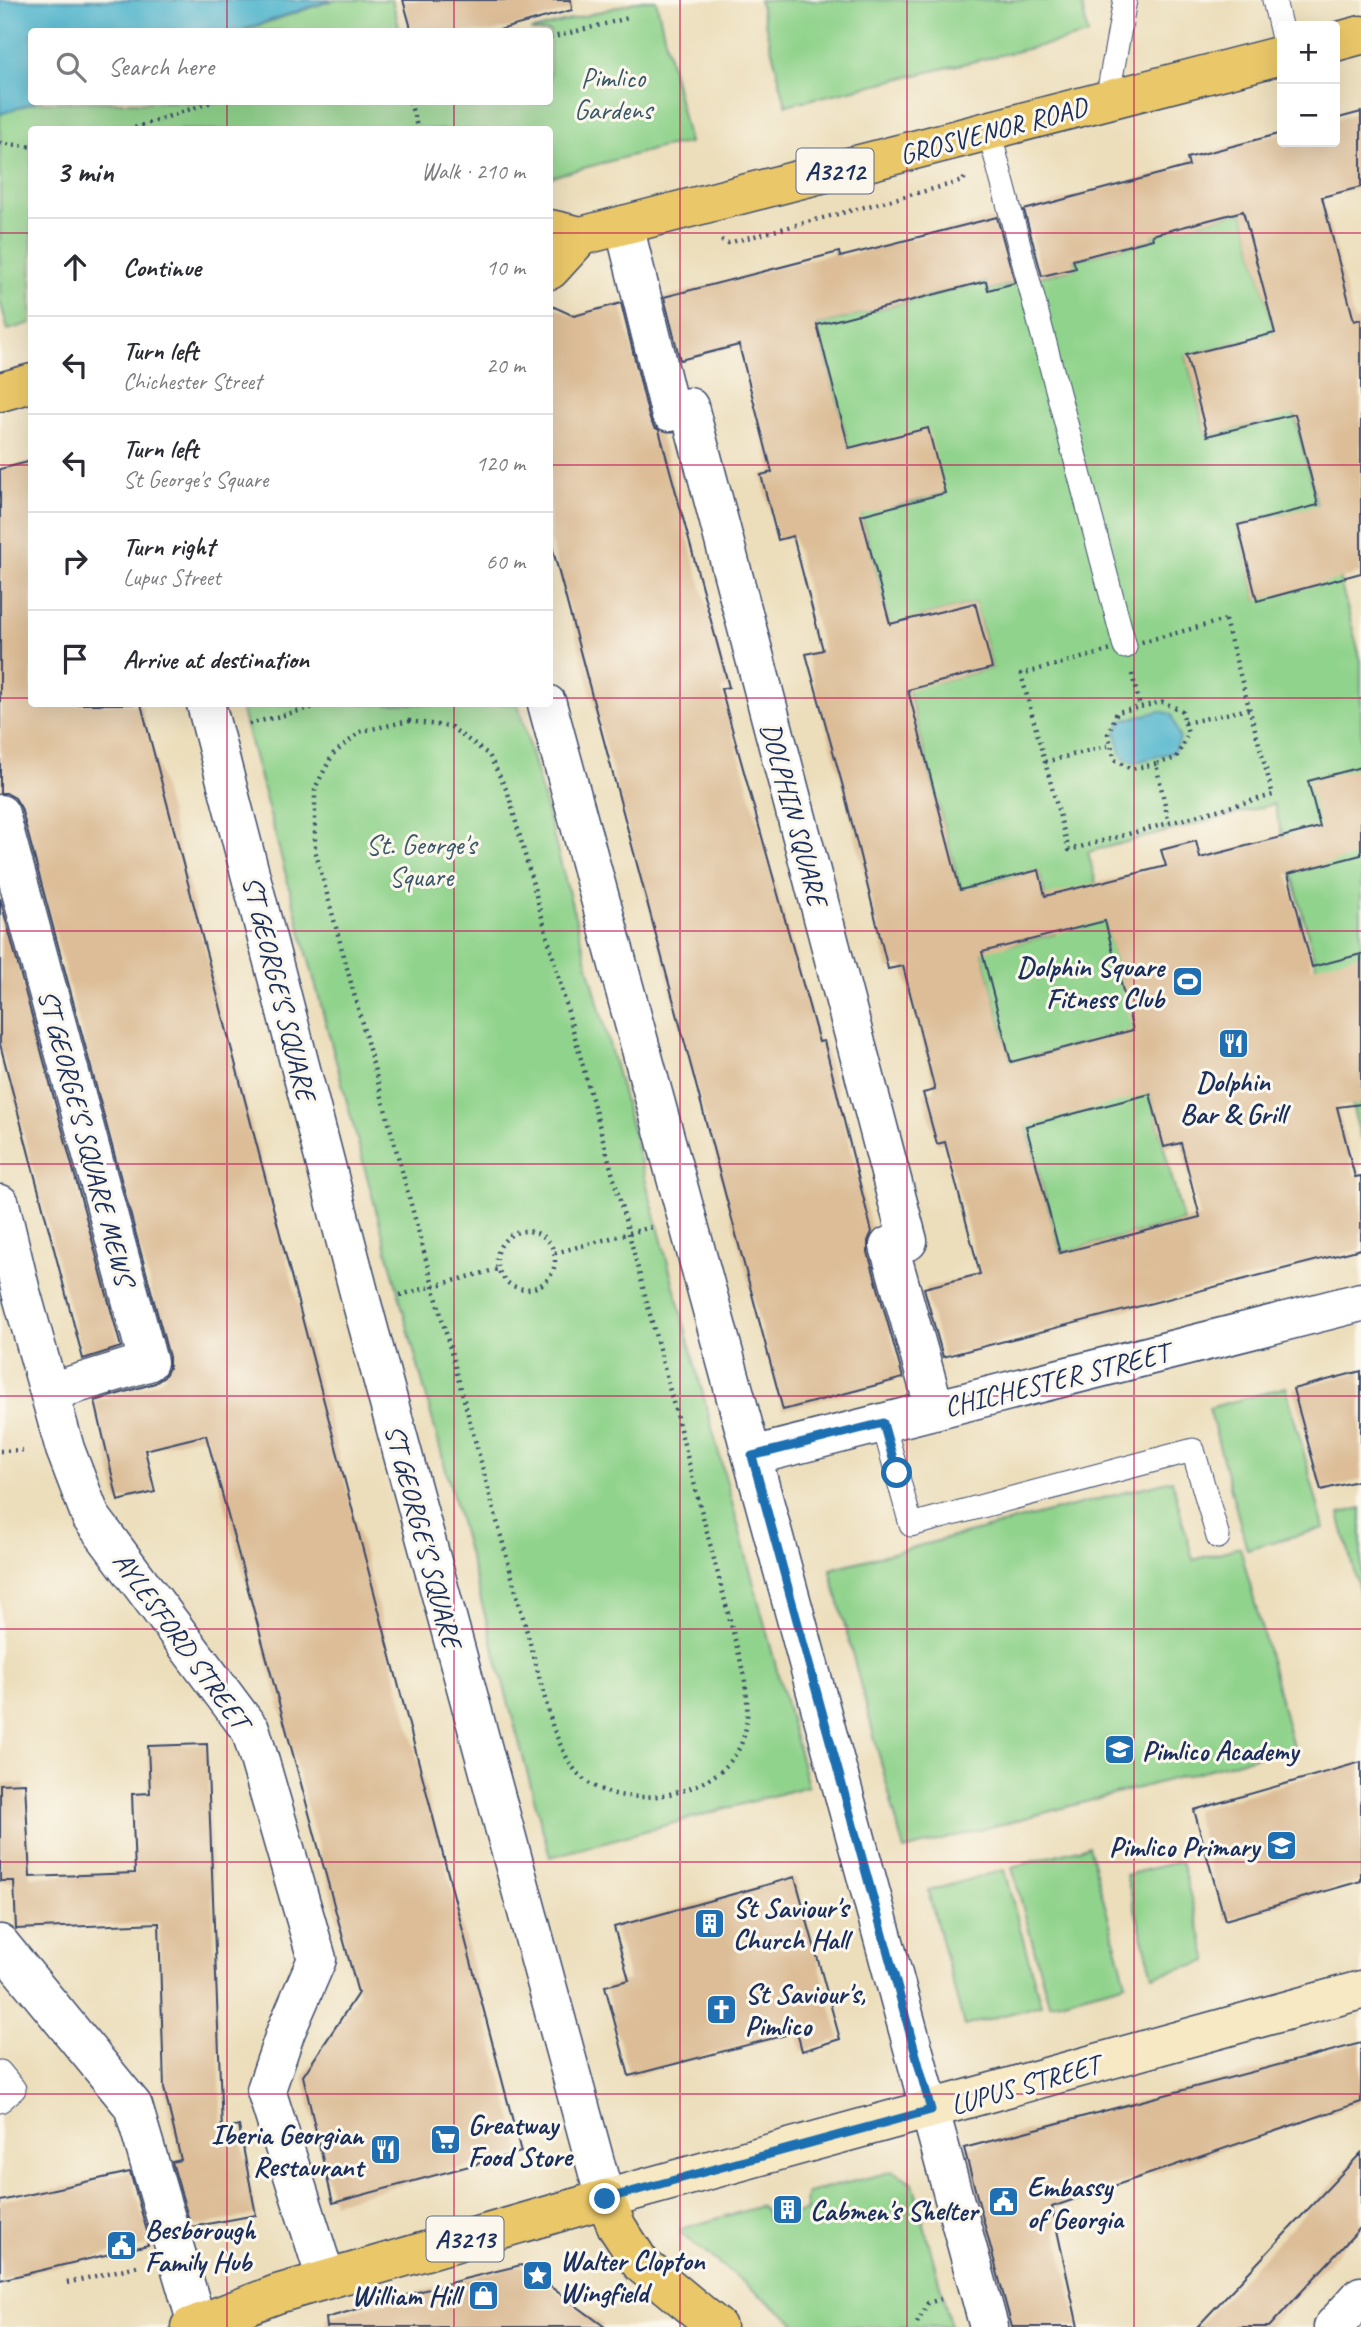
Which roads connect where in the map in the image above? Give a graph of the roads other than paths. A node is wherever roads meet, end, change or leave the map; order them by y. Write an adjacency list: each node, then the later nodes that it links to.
1 (1125, 0): 7 (lane)
2 (1274, 0): 3 (lane)
3 (1279, 21)
4 (1361, 35): 5 (main road)
5 (1340, 40)
6 (1277, 56): 7 (main road, GROSVENOR ROAD / A3212)
7 (1107, 100): 8 (main road, GROSVENOR ROAD / A3212)
8 (989, 131): 9 (main road, GROSVENOR ROAD / A3212); 14 (lane)
9 (624, 225): 10 (main road, GROSVENOR ROAD / A3212); 22 (street, DOLPHIN SQUARE)
10 (565, 233): 11 (main road, GROSVENOR ROAD / A3212)
11 (553, 263)
12 (28, 384): 13 (main road)
13 (0, 392)
14 (1125, 647)
15 (548, 707): 24 (street)
16 (210, 718): 31 (street, ST GEORGE'S SQUARE)
17 (0, 814): 21 (street, ST GEORGE'S SQUARE MEWS)
18 (0, 1204): 19 (street, AYLESFORD STREET)
19 (11, 1295): 21 (street, AYLESFORD STREET)
20 (1361, 1302): 22 (street, CHICHESTER STREET)
21 (50, 1392): 32 (street, AYLESFORD STREET)
22 (935, 1410): 23 (street, CHICHESTER STREET)
23 (883, 1423): 24 (street, CHICHESTER STREET); 25 (lane)
24 (752, 1456): 30 (street)
25 (1218, 1537)
26 (0, 1944): 34 (street)
27 (1361, 1990): 30 (street, LUPUS STREET)
28 (0, 2072): 29 (lane)
29 (0, 2101)
30 (931, 2110): 31 (street, LUPUS STREET); 36 (street)
31 (605, 2199): 32 (main road, LUPUS STREET / A3213); 35 (main road, ST GEORGE'S SQUARE)
32 (326, 2279): 34 (main road, A3213)
33 (1361, 2296): 37 (street)
34 (194, 2326)
35 (717, 2327)
36 (989, 2327)
37 (1333, 2327)

